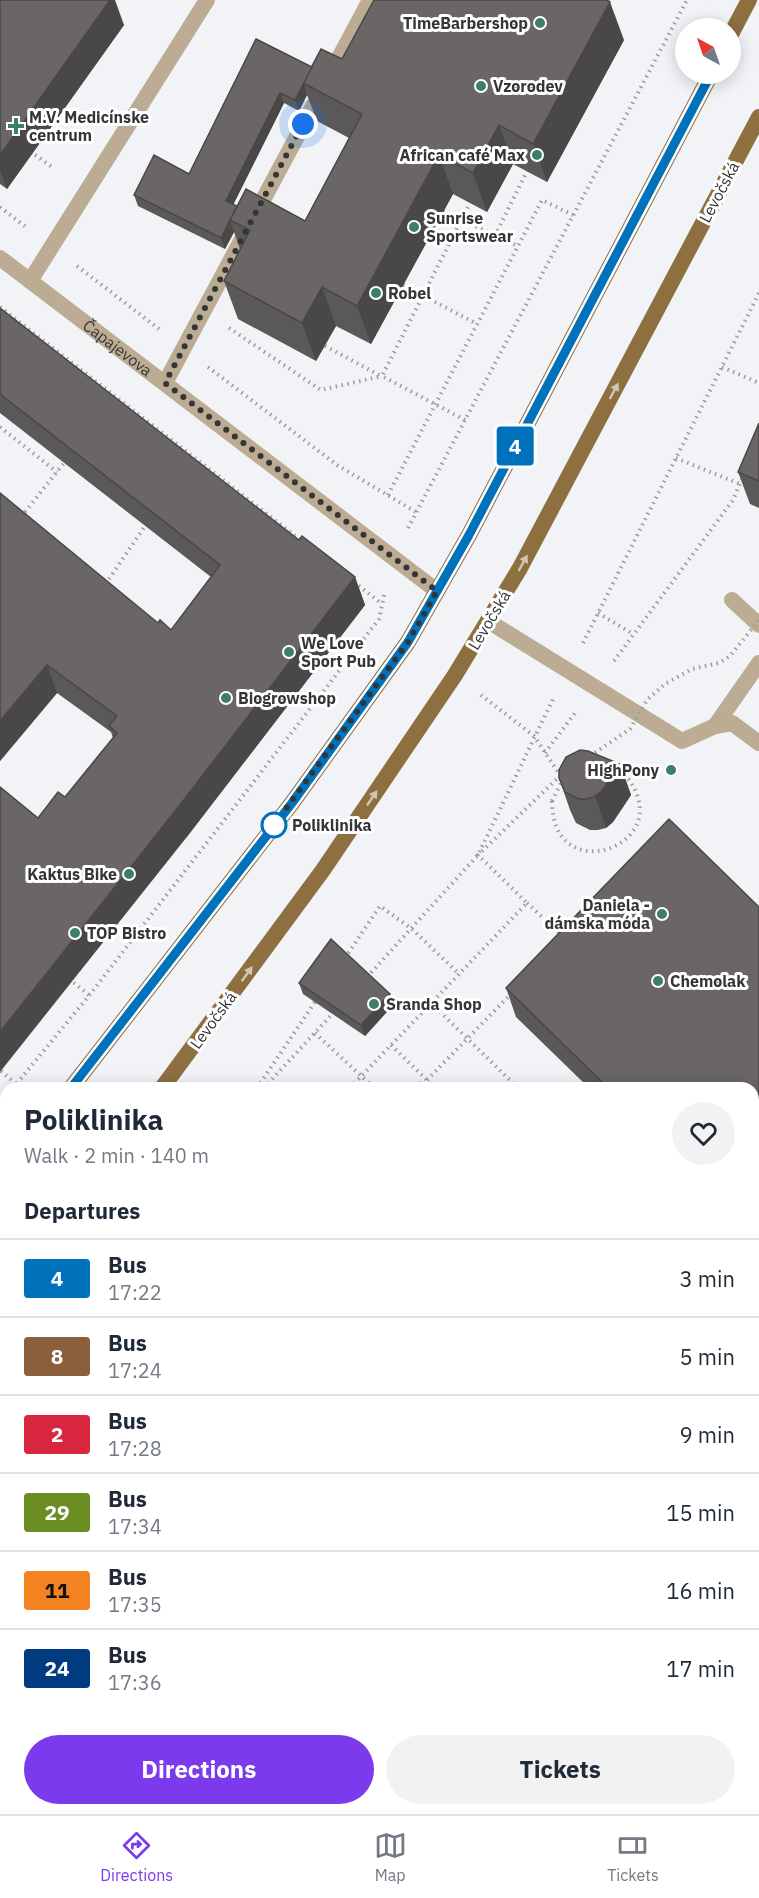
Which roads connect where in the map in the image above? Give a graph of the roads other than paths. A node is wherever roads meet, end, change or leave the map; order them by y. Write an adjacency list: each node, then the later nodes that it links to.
1 (207, 0): 8 (street)
2 (370, 0): 9 (street)
3 (749, 0): 4 (main road)
4 (740, 18)
5 (706, 84): 10 (main road)
6 (759, 117): 12 (main road, Levočská, one-way to 6)
7 (0, 258): 8 (street, Čapajevova)
8 (30, 281): 9 (street, Čapajevova)
9 (165, 383): 10 (street, Čapajevova)
10 (437, 591): 17 (main road)
11 (732, 600): 13 (street)
12 (488, 621): 15 (street); 18 (main road, Levočská, one-way to 12)
13 (759, 625)
14 (759, 663): 15 (street)
15 (715, 726): 16 (street)
16 (759, 743)
17 (76, 1082)
18 (166, 1082)

